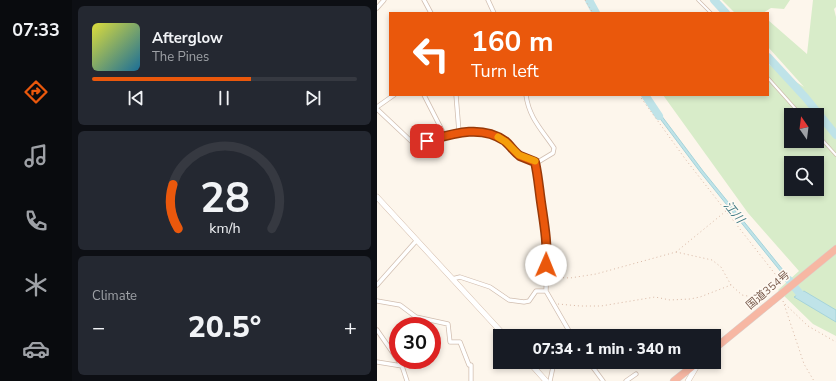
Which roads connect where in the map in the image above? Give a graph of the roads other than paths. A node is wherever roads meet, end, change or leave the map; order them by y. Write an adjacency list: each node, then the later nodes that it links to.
1 (384, 0): 5 (street)
2 (424, 0): 6 (street)
3 (487, 0): 7 (street)
4 (698, 0): 8 (lane)
5 (377, 8)
6 (430, 12)
7 (493, 12)
8 (710, 12)
9 (769, 79): 15 (lane)
10 (393, 96): 14 (street)
11 (425, 96): 17 (street)
12 (456, 96): 16 (street)
13 (526, 96): 20 (street)
14 (377, 108): 17 (street)
15 (795, 108)
16 (459, 132): 17 (street); 20 (street)
17 (445, 136)
18 (824, 142): 19 (lane)
19 (836, 155)
20 (535, 162): 26 (street)
21 (377, 197): 22 (street)
22 (417, 240): 24 (street); 25 (street)
23 (836, 249): 31 (highway, 国道354号)
24 (452, 279): 26 (street); 28 (street)
25 (377, 285)
26 (545, 291): 29 (street)
27 (377, 301): 43 (street)
28 (498, 329)
29 (568, 329)
30 (377, 330): 32 (street)
31 (721, 343)
32 (389, 347)
33 (377, 362): 34 (street)
34 (389, 364)
35 (403, 369): 42 (street)
36 (535, 369): 44 (street)
37 (552, 369): 45 (street)
38 (594, 369): 46 (street)
39 (690, 369): 48 (highway)
40 (695, 369): 49 (street)
41 (636, 374): 47 (street)
42 (407, 381)
43 (471, 381)
44 (546, 381)
45 (550, 381)
46 (603, 381)
47 (626, 381)
48 (674, 381)
49 (688, 381)

